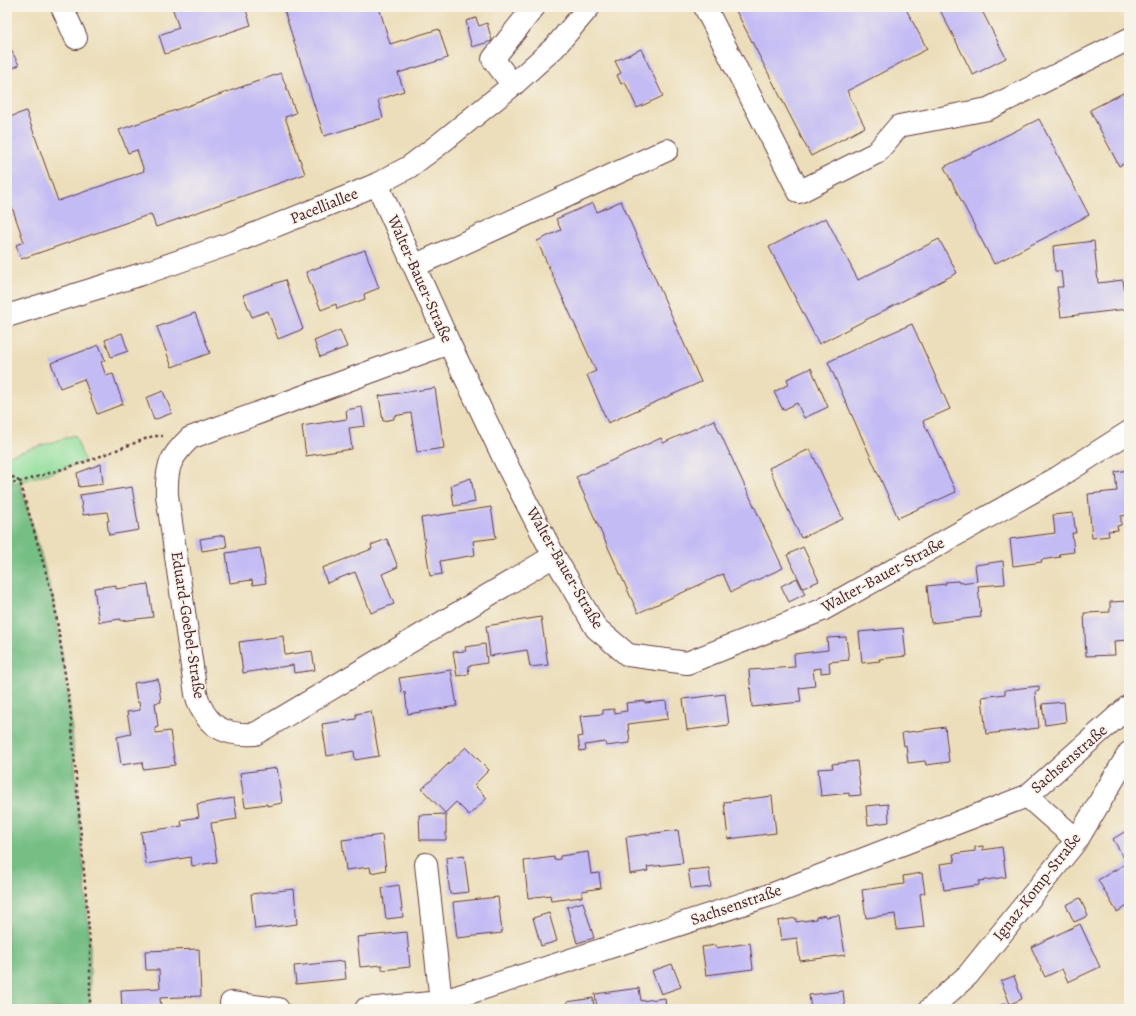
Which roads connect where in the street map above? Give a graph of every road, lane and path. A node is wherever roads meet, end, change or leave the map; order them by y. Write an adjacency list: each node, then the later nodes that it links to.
1 (62, 7): 5 (street)
2 (534, 7): 7 (street)
3 (589, 7): 7 (street, Pacelliallee)
4 (705, 7): 6 (street)
5 (76, 38)
6 (1129, 39)
7 (513, 85): 9 (street, Pacelliallee)
8 (667, 150): 10 (street)
9 (377, 184): 10 (street, Walter-Bauer-Straße); 11 (street, Pacelliallee)
10 (414, 266): 12 (street, Walter-Bauer-Straße)
11 (7, 316)
12 (449, 343): 14 (street, Eduard-Goebel-Straße); 18 (street, Walter-Bauer-Straße)
13 (1129, 432): 18 (street, Walter-Bauer-Straße)
14 (190, 438): 16 (path); 18 (street, Eduard-Goebel-Straße)
15 (7, 473): 16 (path)
16 (20, 482): 17 (path); 26 (path)
17 (7, 483)
18 (554, 556)
19 (1129, 706): 21 (street, Sachsenstraße)
20 (1129, 753): 22 (street, Ignaz-Komp-Straße)
21 (1027, 796): 22 (street, Sachsenstraße); 24 (street, Sachsenstraße)
22 (1077, 840): 29 (street, Ignaz-Komp-Straße)
23 (426, 864): 24 (street)
24 (441, 1002): 28 (street, Sachsenstraße)
25 (231, 1003): 27 (street)
26 (90, 1009)
27 (278, 1009)
28 (366, 1009)
29 (930, 1009)

